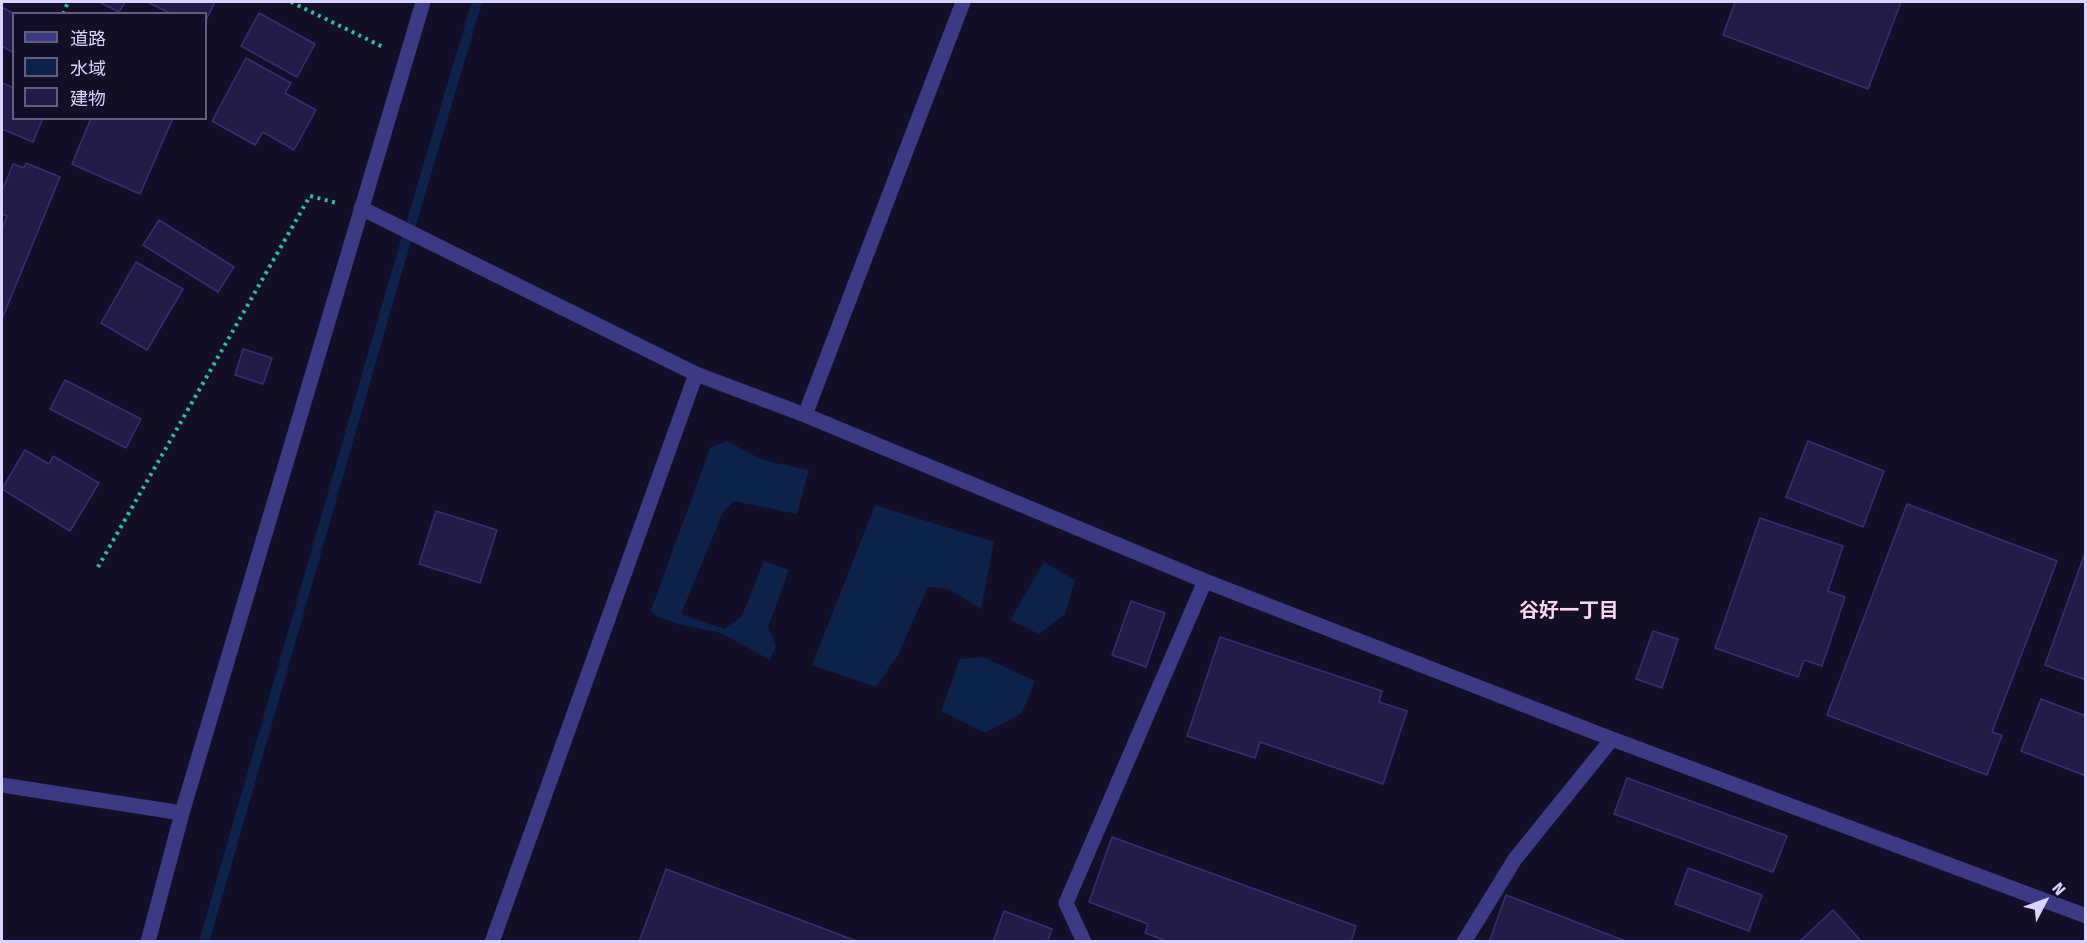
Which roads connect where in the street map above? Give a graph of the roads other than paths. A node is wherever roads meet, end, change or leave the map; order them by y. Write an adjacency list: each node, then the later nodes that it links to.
1 (423, 2): 3 (street)
2 (963, 2): 5 (street)
3 (361, 208): 4 (street); 9 (street)
4 (696, 374): 5 (street); 12 (street)
5 (805, 415): 6 (street)
6 (1205, 581): 7 (street); 13 (street)
7 (1612, 739): 10 (street); 14 (street)
8 (2, 785): 9 (street)
9 (182, 813): 11 (street)
10 (2085, 916)
11 (148, 942)
12 (492, 942)
13 (1084, 942)
14 (1464, 942)

